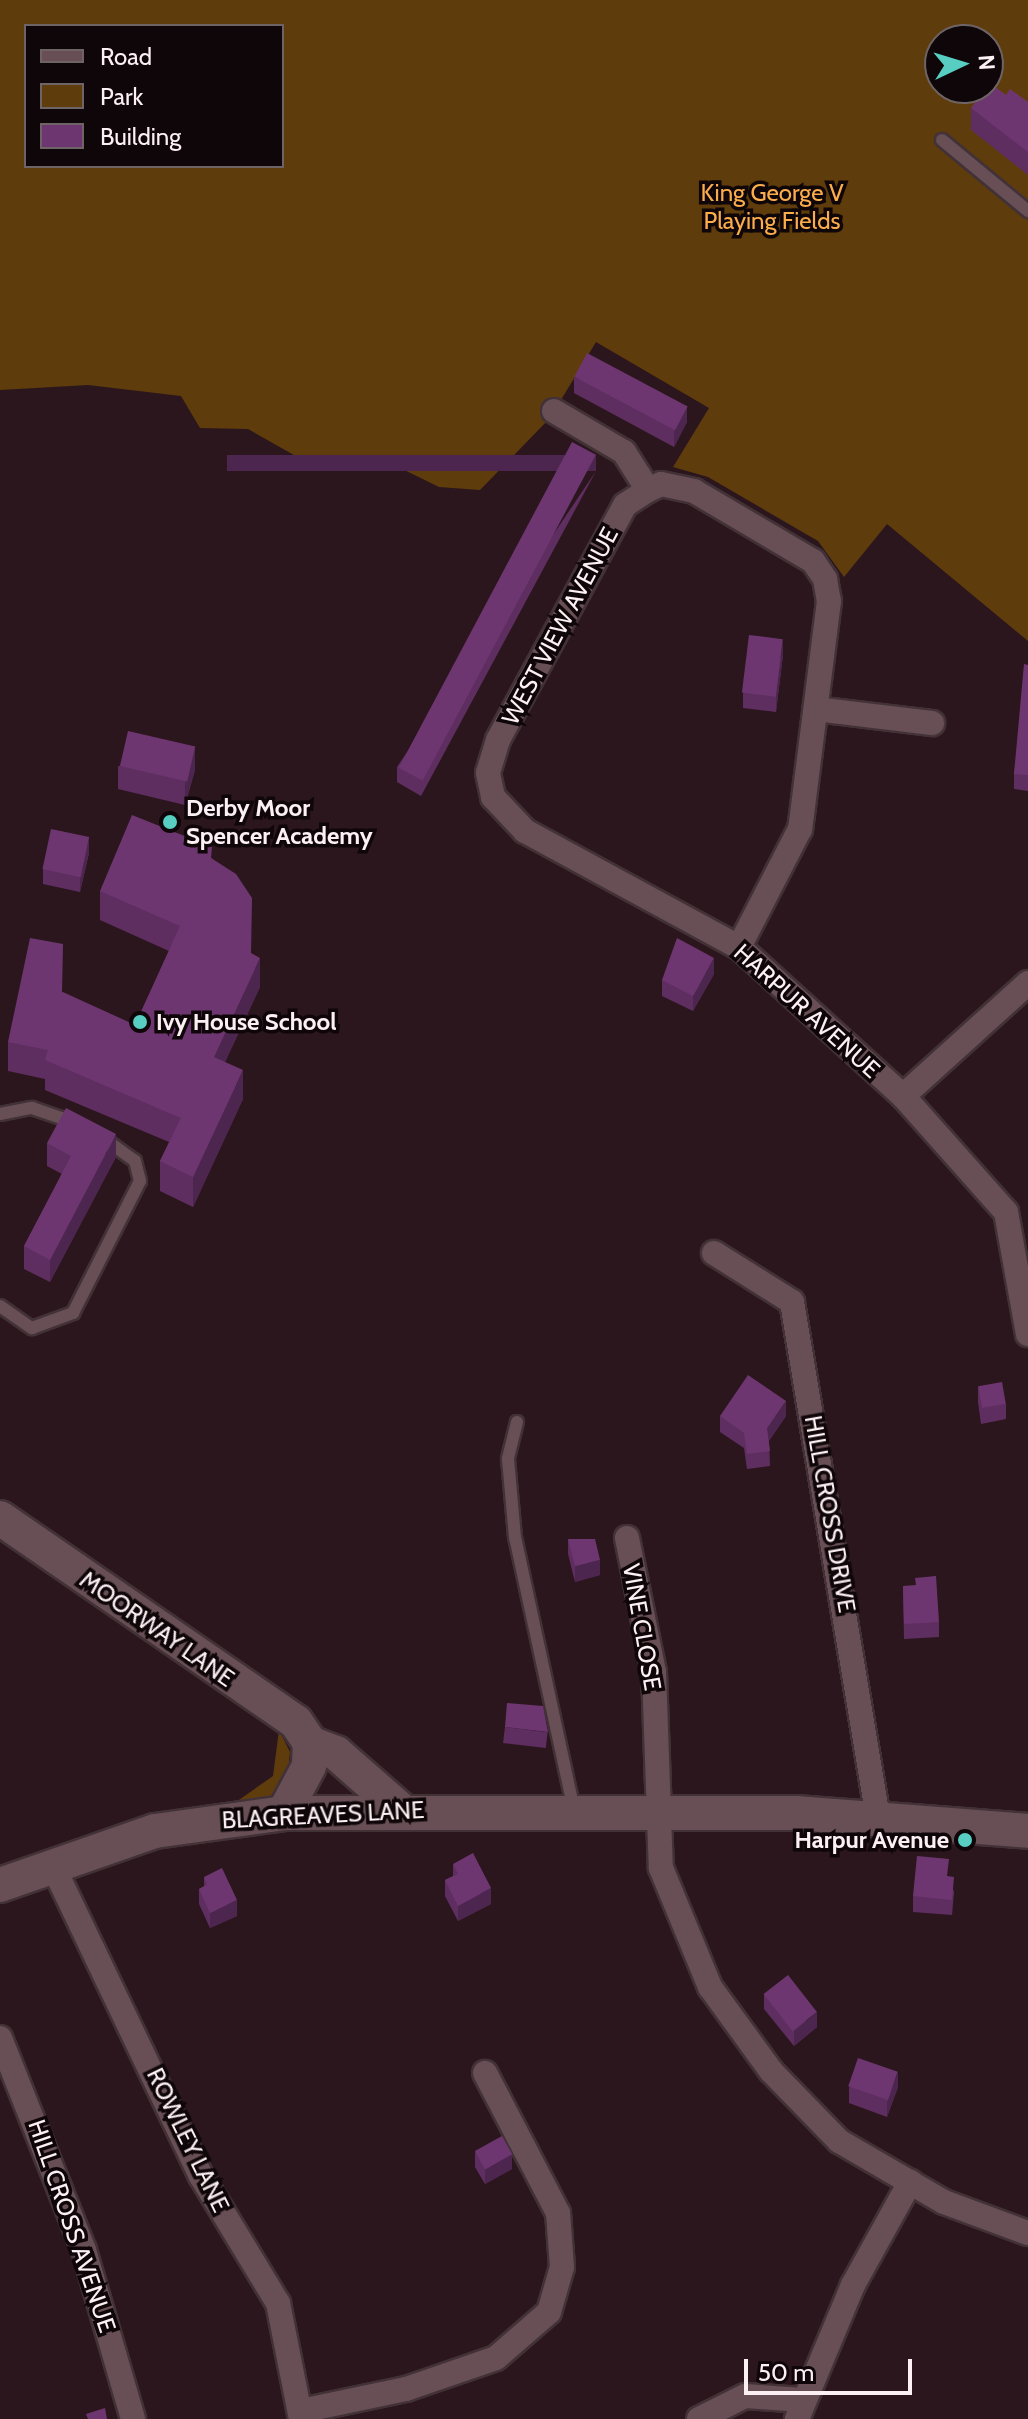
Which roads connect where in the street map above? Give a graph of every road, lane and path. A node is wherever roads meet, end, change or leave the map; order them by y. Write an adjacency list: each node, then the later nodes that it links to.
1 (942, 140): 2 (lane)
2 (1028, 211)
3 (554, 411): 4 (street)
4 (648, 490): 5 (street); 7 (street, WEST VIEW AVENUE)
5 (816, 709): 6 (street); 8 (street)
6 (932, 723)
7 (488, 773): 8 (street, HARPUR AVENUE)
8 (739, 947): 10 (street, HARPUR AVENUE)
9 (1028, 983): 10 (street)
10 (903, 1096): 14 (street, HARPUR AVENUE)
11 (0, 1114): 13 (lane)
12 (714, 1253): 23 (street, HILL CROSS DRIVE)
13 (0, 1306)
14 (1028, 1334)
15 (517, 1422): 20 (lane)
16 (0, 1518): 18 (street, MOORWAY LANE)
17 (627, 1538): 21 (street, VINE CLOSE)
18 (310, 1743): 19 (street, MOORWAY LANE); 22 (street)
19 (400, 1809): 20 (street, BLAGREAVES LANE); 22 (street, BLAGREAVES LANE)
20 (574, 1811): 21 (street, BLAGREAVES LANE)
21 (657, 1812): 23 (street, BLAGREAVES LANE); 29 (street, VINE CLOSE)
22 (284, 1813): 25 (street, BLAGREAVES LANE)
23 (878, 1818): 24 (street, BLAGREAVES LANE)
24 (1028, 1831)
25 (53, 1866): 26 (street, BLAGREAVES LANE); 32 (street, ROWLEY LANE)
26 (0, 1885)
27 (0, 2038): 33 (street, HILL CROSS AVENUE)
28 (485, 2073): 32 (street)
29 (910, 2182): 30 (street, VINE CLOSE); 31 (street)
30 (1028, 2233)
31 (800, 2409): 34 (street)
32 (301, 2415)
33 (133, 2419)
34 (699, 2419)

